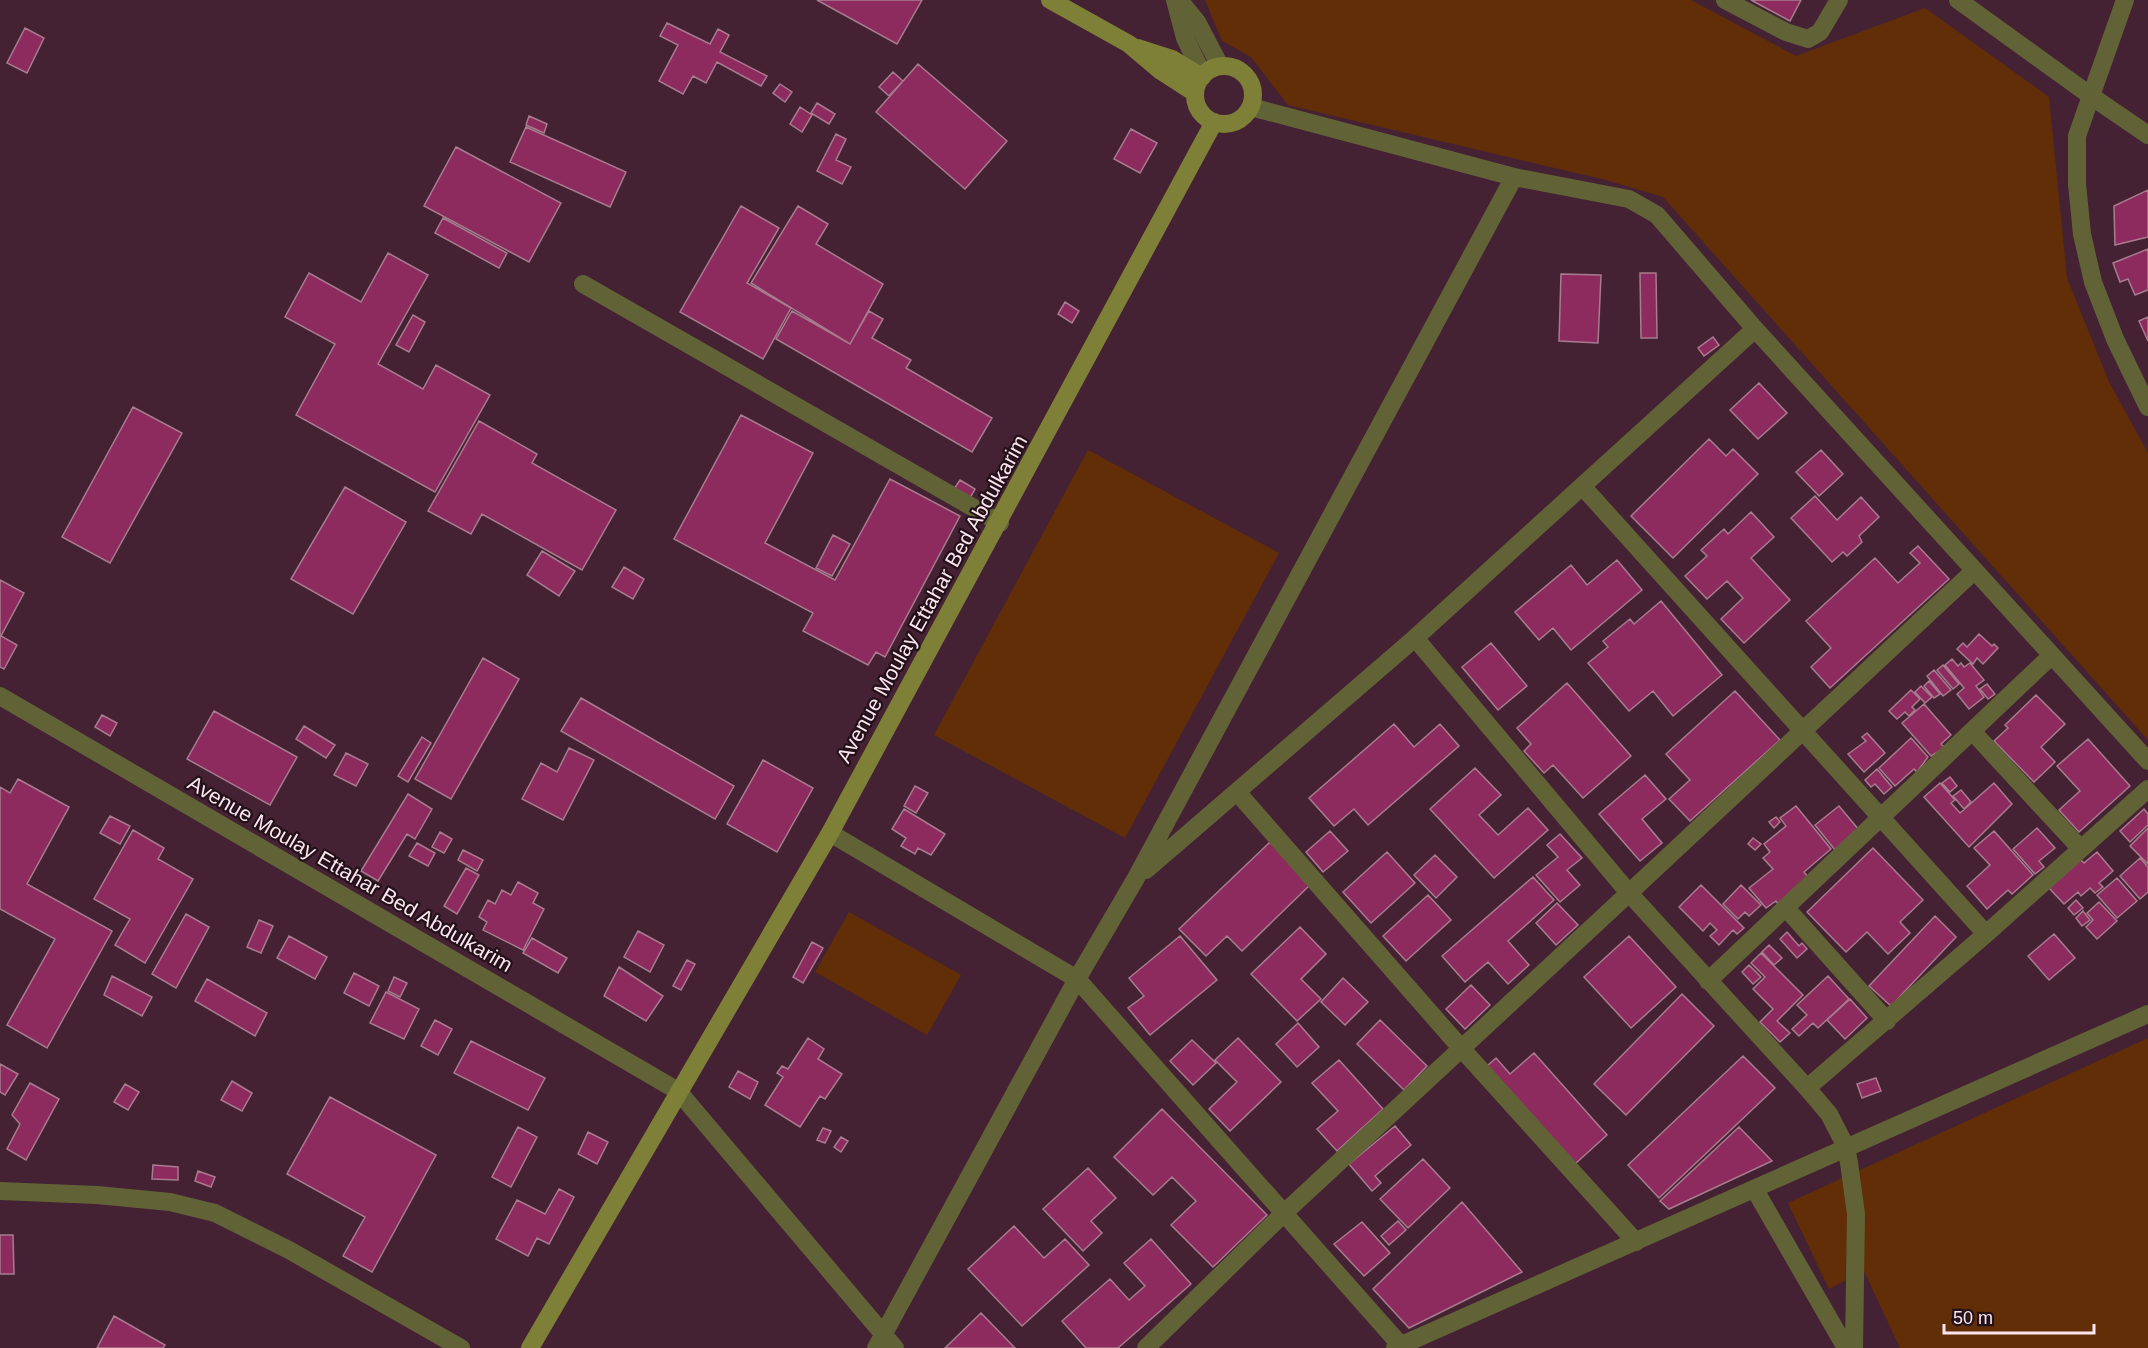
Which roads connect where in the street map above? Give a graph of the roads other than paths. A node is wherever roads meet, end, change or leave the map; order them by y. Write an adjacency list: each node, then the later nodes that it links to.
1 (1050, 0): 8 (street)
2 (1177, 0): 7 (street); 8 (street)
3 (1725, 0): 4 (street)
4 (1839, 0)
5 (1958, 0): 9 (street)
6 (2125, 0): 9 (street)
7 (1220, 66): 8 (street); 10 (street)
8 (1200, 82): 11 (street)
9 (2091, 96): 12 (street); 16 (street)
10 (1251, 107): 11 (street); 13 (street)
11 (1214, 122): 18 (street, Avenue Moulay Ettahar Bed Abdulkarim)
12 (2148, 135)
13 (1514, 177): 15 (street); 31 (street)
14 (583, 284): 18 (street)
15 (1755, 329): 17 (street); 19 (street)
16 (2148, 407)
17 (1582, 486): 20 (street); 23 (street)
18 (1000, 523): 29 (street, Avenue Moulay Ettahar Bed Abdulkarim)
19 (1974, 571): 21 (street); 23 (street)
20 (1415, 638): 27 (street); 32 (street)
21 (2051, 656): 24 (street); 25 (street)
22 (0, 696): 41 (street, Avenue Moulay Ettahar Bed Abdulkarim)
23 (1802, 731): 28 (street); 32 (street)
24 (1972, 731): 28 (street); 30 (street)
25 (2148, 761)
26 (2148, 789): 30 (street)
27 (1237, 792): 31 (street); 39 (street)
28 (1882, 818): 33 (street); 34 (street)
29 (830, 833): 35 (street); 41 (street, Avenue Moulay Ettahar Bed Abdulkarim)
30 (2081, 849): 34 (street)
31 (1136, 878): 35 (street)
32 (1629, 893): 36 (street); 39 (street)
33 (1786, 908): 36 (street); 38 (street)
34 (1986, 934): 38 (street)
35 (1077, 979): 45 (street); 47 (street)
36 (1708, 981): 40 (street)
37 (2148, 1014): 42 (street)
38 (1887, 1021): 40 (street)
39 (1461, 1048): 45 (street); 46 (street)
40 (1807, 1088): 42 (street)
41 (678, 1091): 47 (street); 50 (street, Avenue Moulay Ettahar Bed Abdulkarim)
42 (1846, 1147): 43 (street); 53 (street)
43 (1755, 1190): 46 (street); 52 (street)
44 (0, 1191): 49 (street)
45 (1283, 1214): 48 (street); 51 (street)
46 (1636, 1242): 48 (street)
47 (885, 1344)
48 (1400, 1347)
49 (461, 1348)
50 (530, 1348)
51 (1146, 1348)
52 (1846, 1348)
53 (1854, 1348)

